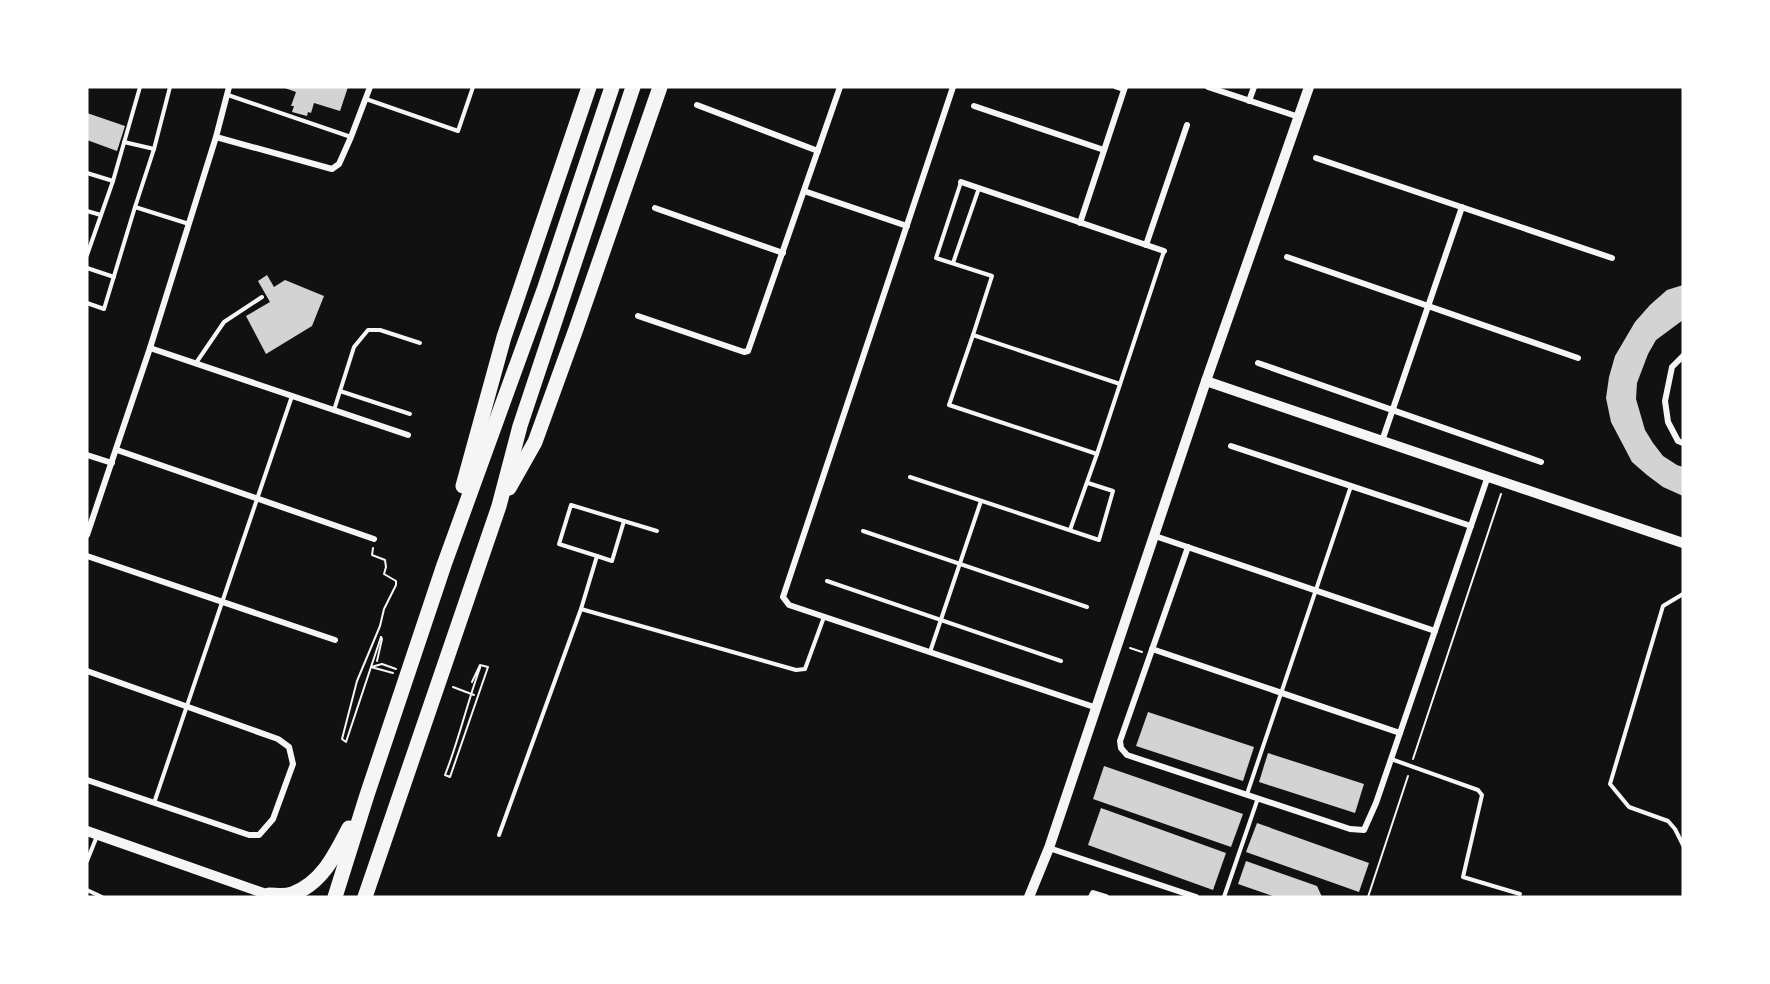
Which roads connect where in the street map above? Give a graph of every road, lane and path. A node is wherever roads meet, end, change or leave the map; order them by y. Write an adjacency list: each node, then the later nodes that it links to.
1 (140, 87): 26 (lane)
2 (170, 87): 27 (lane)
3 (229, 87): 17 (street)
4 (370, 87): 18 (street)
5 (473, 87): 18 (lane)
6 (589, 87): 101 (highway)
7 (612, 87): 101 (highway)
8 (633, 87): 87 (highway)
9 (660, 87): 87 (highway)
10 (840, 87): 29 (street)
11 (954, 87): 43 (street)
12 (1115, 87): 16 (lane)
13 (1208, 87): 19 (street)
14 (1254, 87): 19 (street)
15 (1309, 87): 22 (street)
16 (1124, 88): 28 (street)
17 (228, 95): 24 (street); 25 (lane)
18 (366, 99): 25 (street)
19 (1249, 101): 22 (street)
20 (697, 105): 29 (street)
21 (974, 106): 28 (street)
22 (1299, 117): 64 (street)
23 (1186, 125): 44 (street)
24 (216, 137): 25 (street); 42 (street)
25 (351, 137)
26 (124, 142): 27 (lane); 32 (lane)
27 (154, 149): 36 (lane)
28 (1104, 150): 41 (street)
29 (818, 151): 35 (street)
30 (1316, 158): 37 (street)
31 (87, 173): 32 (lane)
32 (113, 181): 40 (lane)
33 (961, 182): 34 (street); 50 (lane)
34 (978, 188): 41 (street); 50 (lane)
35 (804, 191): 43 (street); 46 (street)
36 (135, 207): 42 (lane); 52 (lane)
37 (1462, 207): 49 (street); 55 (street)
38 (655, 208): 46 (street)
39 (87, 211): 40 (lane)
40 (101, 215): 47 (lane)
41 (1080, 223): 44 (street)
42 (189, 224): 59 (street)
43 (907, 226): 108 (street)
44 (1146, 245): 45 (street)
45 (1164, 251): 65 (lane)
46 (783, 253): 56 (street)
47 (87, 255)
48 (1287, 258): 55 (street)
49 (1612, 258)
50 (953, 263): 57 (lane)
51 (87, 268): 52 (lane)
52 (114, 277): 54 (lane)
53 (262, 297): 63 (lane)
54 (87, 303)
55 (1428, 306): 61 (street); 68 (street)
56 (638, 316)
57 (973, 335): 65 (lane); 76 (lane)
58 (420, 343): 66 (lane)
59 (150, 348): 63 (street); 75 (street)
60 (1683, 356): 73 (street)
61 (1578, 358)
62 (1258, 363): 68 (street)
63 (196, 364): 67 (street)
64 (1206, 381): 72 (street); 94 (street)
65 (1120, 384): 76 (lane)
66 (340, 391): 69 (lane); 70 (lane)
67 (292, 396): 69 (street); 85 (lane)
68 (1391, 409): 72 (street); 78 (street)
69 (334, 411): 71 (street)
70 (410, 414)
71 (408, 435)
72 (1382, 441): 80 (street)
73 (1683, 443)
74 (1231, 446): 84 (street)
75 (117, 450): 79 (street); 85 (street)
76 (1097, 454): 83 (lane)
77 (87, 455): 79 (street)
78 (1542, 462)
79 (112, 463): 93 (street)
80 (1488, 476): 82 (street); 89 (street)
81 (910, 477): 86 (lane)
82 (1505, 482): 96 (street); 129 (path)
83 (1088, 483): 90 (lane); 90 (lane)
84 (1352, 485): 89 (street); 103 (lane)
85 (258, 499): 95 (street); 105 (lane)
86 (981, 501): 90 (lane); 100 (lane)
87 (499, 506): 140 (highway)
88 (624, 521): 91 (lane); 99 (lane); 99 (lane)
89 (1471, 526): 110 (street)
90 (1071, 530)
91 (657, 531)
92 (863, 531): 100 (lane)
93 (87, 535)
94 (1155, 536): 97 (street); 112 (street)
95 (374, 539): 118 (path)
96 (1683, 543)
97 (1188, 547): 103 (street); 114 (street)
98 (87, 556): 105 (street)
99 (597, 556): 107 (lane)
100 (960, 564): 106 (lane); 109 (lane)
101 (444, 565): 131 (highway)
102 (827, 581): 109 (lane)
103 (1316, 590): 110 (street); 123 (lane)
104 (1683, 594): 137 (lane)
105 (222, 602): 111 (street); 125 (lane)
106 (1087, 607)
107 (581, 609): 108 (lane); 136 (lane)
108 (824, 616): 113 (street)
109 (941, 620): 113 (lane); 116 (lane)
110 (1435, 631): 127 (street)
111 (335, 640)
112 (1118, 644): 114 (path); 126 (street)
113 (930, 652): 126 (street)
114 (1151, 652): 123 (street); 132 (street)
115 (377, 661): 118 (path)
116 (1061, 661)
117 (480, 664): 121 (path); 124 (path); 124 (path)
118 (371, 668): 119 (path)
119 (397, 669)
120 (87, 671): 125 (street)
121 (472, 682)
122 (447, 686): 124 (path)
123 (1281, 693): 127 (street); 132 (lane)
124 (473, 694)
125 (187, 706): 134 (lane); 134 (street)
126 (1097, 708): 138 (street)
127 (1400, 733): 128 (street)
128 (1391, 759): 129 (lane); 133 (street)
129 (1411, 766): 142 (lane); 153 (path)
130 (87, 780): 134 (street)
131 (367, 795): 144 (highway); 146 (highway)
132 (1247, 795): 133 (street)
133 (1258, 798): 152 (lane)
134 (154, 802)
135 (92, 833): 139 (lane); 144 (street)
136 (499, 836)
137 (1683, 845)
138 (1049, 848): 149 (street); 151 (street)
139 (87, 861)
140 (375, 868): 147 (highway); 148 (highway)
141 (87, 890): 145 (lane)
142 (1520, 894)
143 (1092, 895): 150 (street)
144 (269, 896)
145 (102, 897)
146 (334, 897)
147 (365, 897)
148 (375, 897)
149 (1029, 897)
150 (1106, 897)
151 (1196, 897)
152 (1224, 897)
153 (1368, 897)

